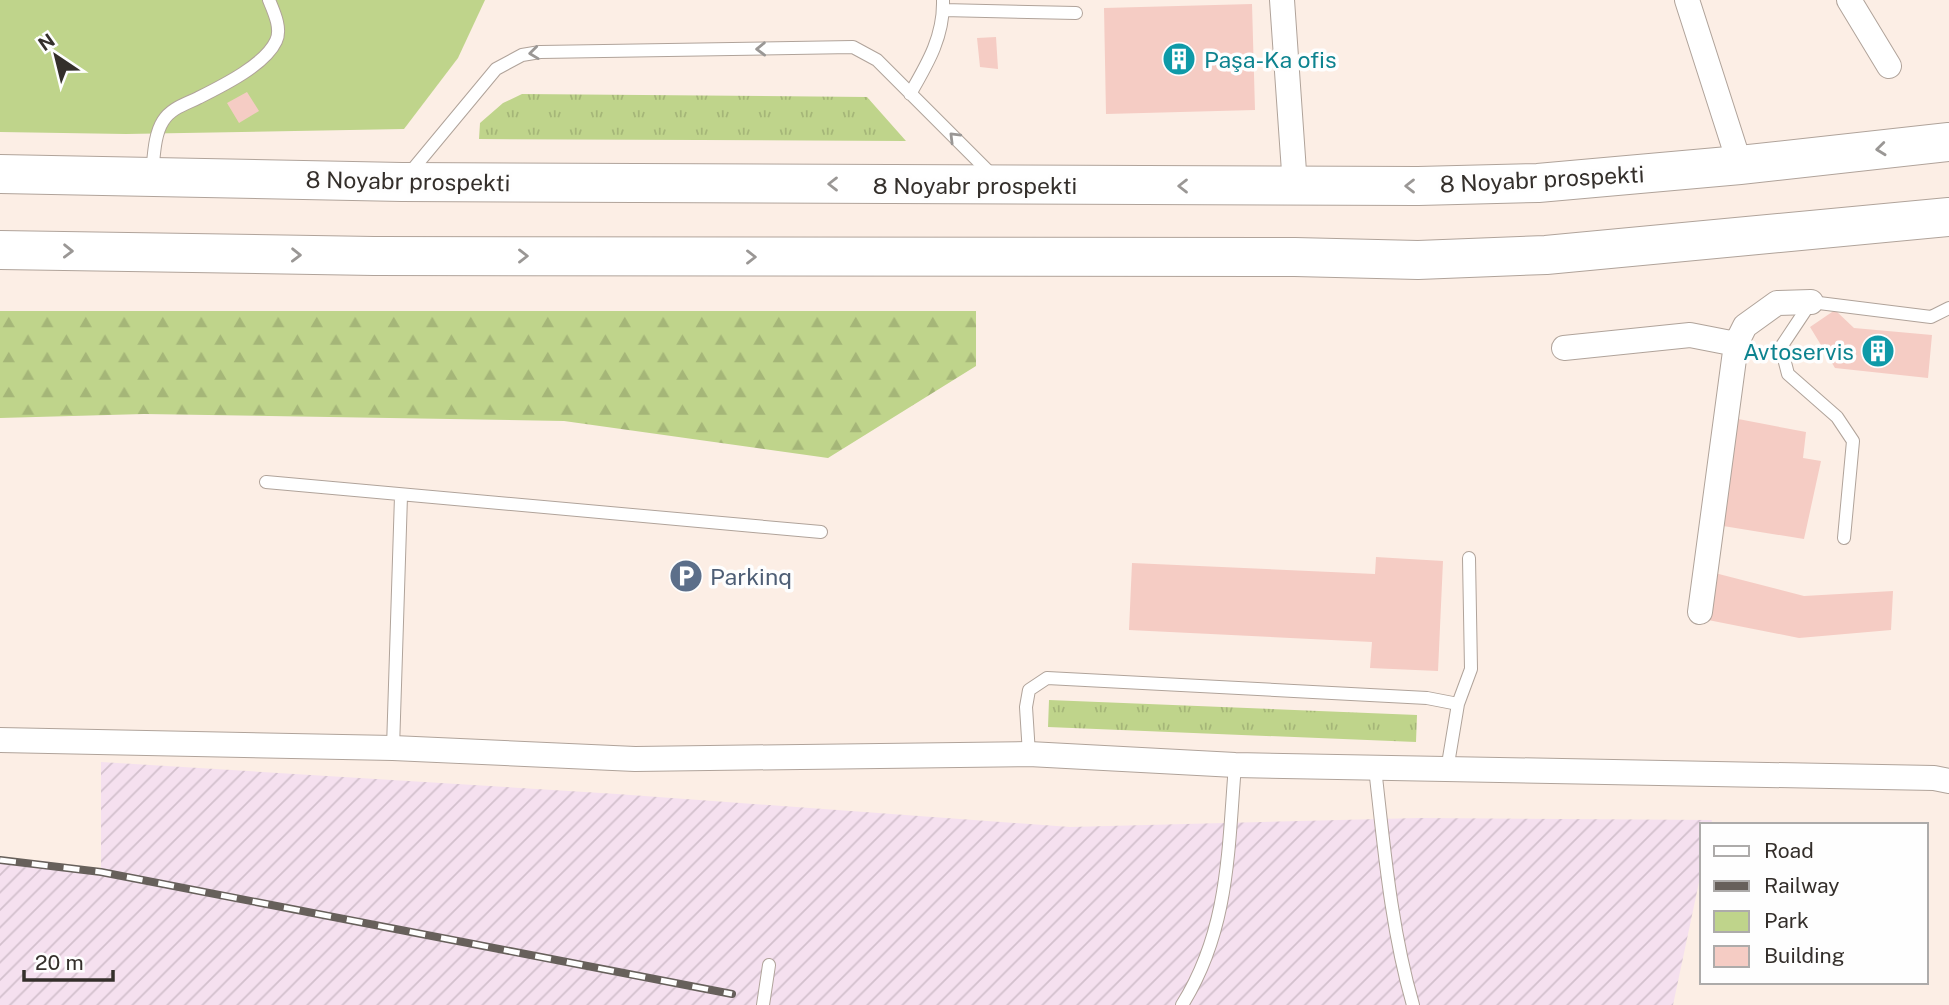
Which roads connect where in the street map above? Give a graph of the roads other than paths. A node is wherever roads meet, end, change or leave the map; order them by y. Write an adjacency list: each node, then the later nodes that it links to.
1 (269, 0): 12 (lane)
2 (1282, 0): 15 (street)
3 (1687, 0): 10 (street)
4 (1849, 0): 7 (street)
5 (943, 5): 6 (lane); 8 (lane)
6 (1076, 13)
7 (1889, 66)
8 (910, 94): 13 (lane, one-way to 13); 14 (lane, one-way to 8)
9 (1949, 142): 10 (highway, 8 Noyabr prospekti, one-way to 10)
10 (1740, 165): 15 (highway, 8 Noyabr prospekti, one-way to 15)
11 (0, 174): 12 (highway, 8 Noyabr prospekti)
12 (152, 176): 13 (highway, 8 Noyabr prospekti)
13 (402, 182): 14 (highway, 8 Noyabr prospekti, one-way to 13)
14 (1002, 185): 15 (highway, 8 Noyabr prospekti, one-way to 14)
15 (1295, 186)
16 (1949, 217): 17 (highway, one-way to 16)
17 (0, 250)
18 (1811, 302): 19 (lane); 20 (street); 25 (lane)
19 (1949, 308)
20 (1736, 344): 21 (street); 27 (street)
21 (1564, 348)
22 (266, 482): 23 (lane)
23 (401, 496): 24 (lane); 30 (lane)
24 (821, 532)
25 (1844, 538)
26 (1469, 558): 28 (lane)
27 (1700, 612)
28 (1458, 704): 31 (lane); 34 (lane)
29 (0, 740): 30 (street)
30 (393, 748): 31 (street)
31 (1029, 754): 32 (street)
32 (1235, 765): 33 (street); 38 (lane)
33 (1375, 768): 34 (street); 39 (lane)
34 (1447, 770): 35 (street)
35 (1949, 780)
36 (769, 965): 37 (lane)
37 (763, 1005)
38 (1181, 1005)
39 (1413, 1005)

